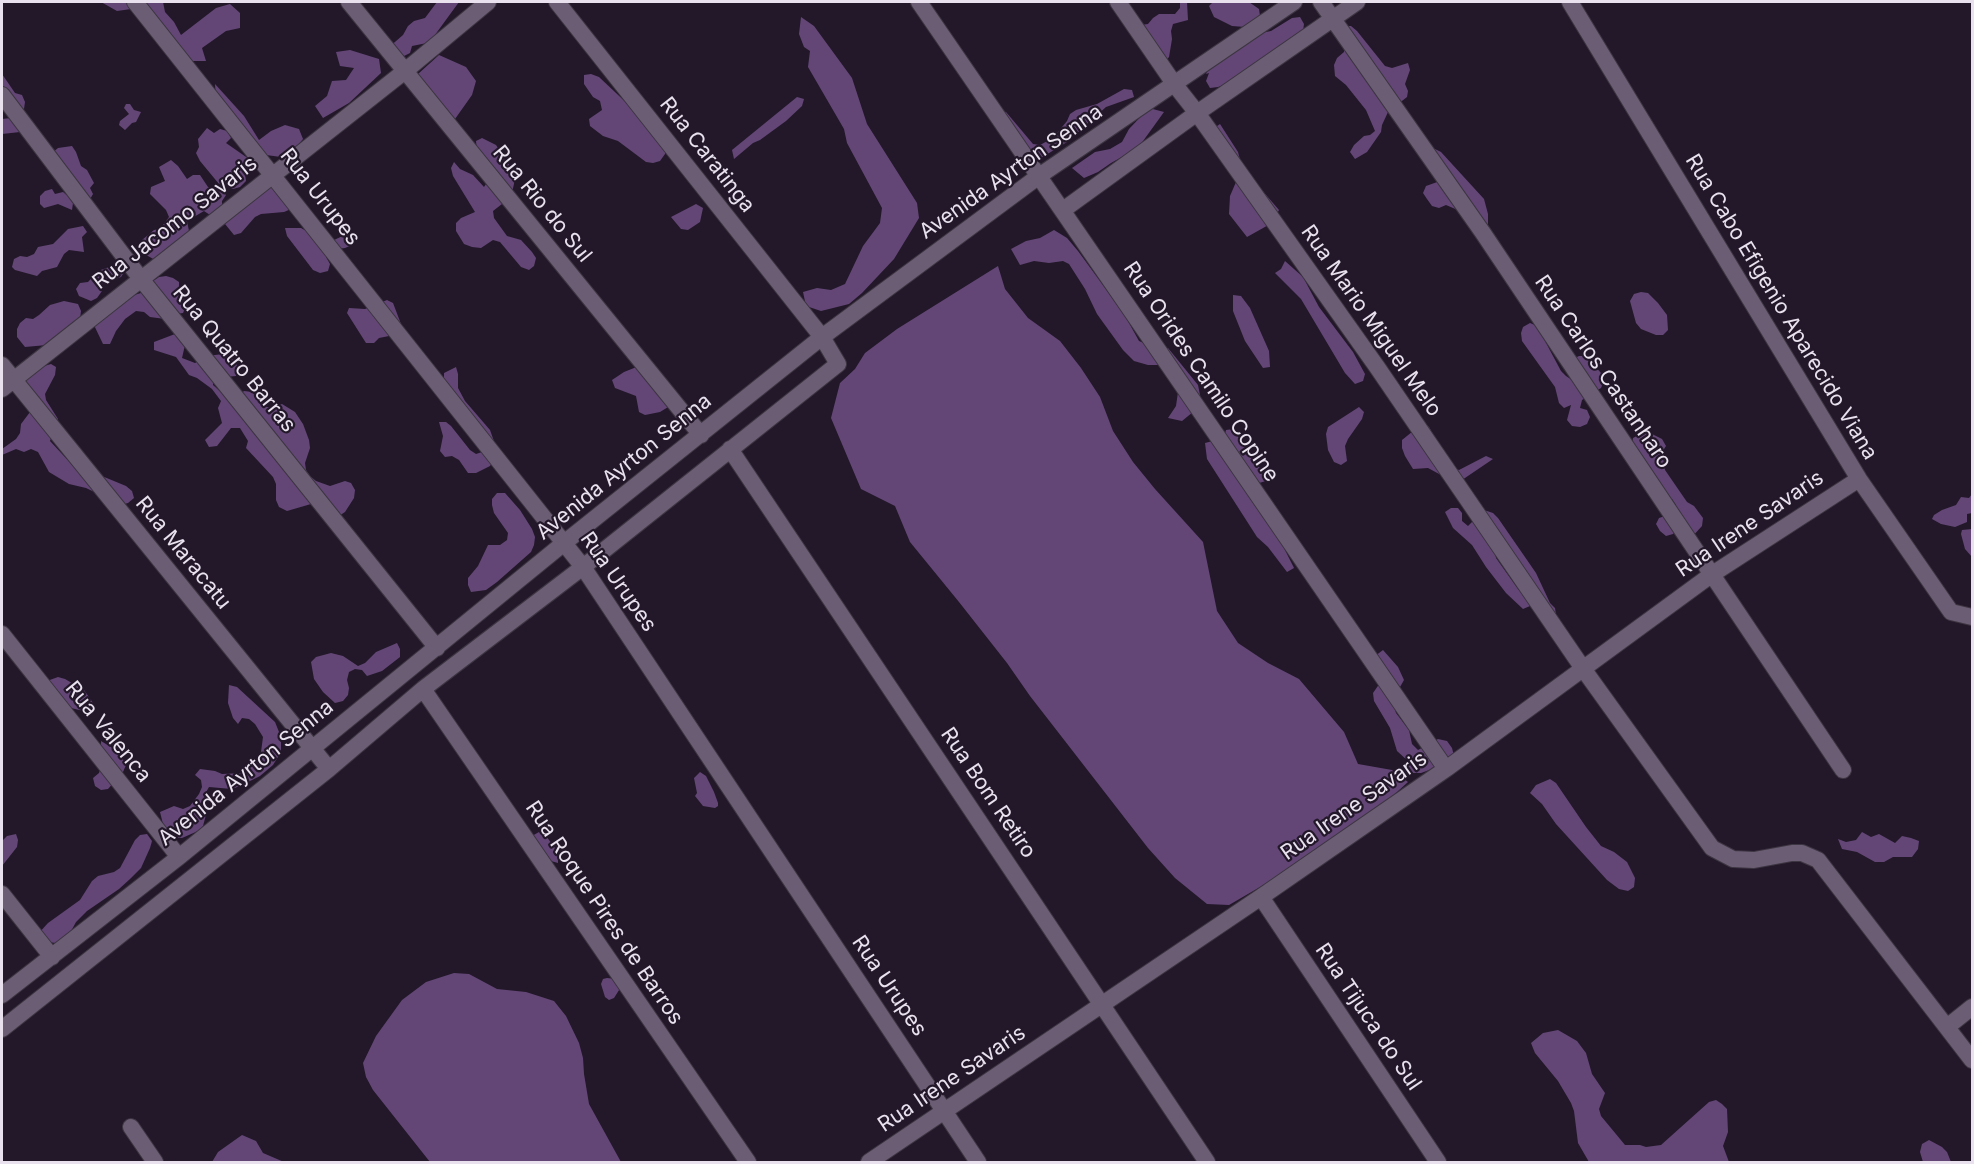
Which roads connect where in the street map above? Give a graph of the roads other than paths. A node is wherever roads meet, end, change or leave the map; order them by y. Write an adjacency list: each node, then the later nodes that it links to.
1 (135, 2): 16 (street, Rua Urupes)
2 (349, 2): 12 (street, Rua Rio do Sul)
3 (488, 2): 12 (street, Rua Jacomo Savaris)
4 (557, 2): 20 (street, Rua Caratinga)
5 (919, 2): 17 (street, Rua Orides Camilo Copine)
6 (1118, 2): 13 (street, Rua Mario Miguel Melo)
7 (1294, 2): 13 (street, Avenida Ayrton Senna)
8 (1321, 2): 11 (street, Rua Carlos Castanharo)
9 (1357, 2): 11 (street)
10 (1569, 2): 25 (street, Rua Cabo Efigenio Aparecido Viana)
11 (1333, 19): 15 (street); 28 (street, Rua Carlos Castanharo)
12 (405, 71): 16 (street, Rua Jacomo Savaris); 23 (street, Rua Rio do Sul)
13 (1174, 85): 15 (street, Rua Mario Miguel Melo); 17 (street, Avenida Ayrton Senna)
14 (2, 96): 19 (street, Rua Quatro Barras)
15 (1197, 113): 18 (street); 32 (street, Rua Mario Miguel Melo)
16 (274, 175): 19 (street, Rua Jacomo Savaris); 26 (street, Rua Urupes)
17 (1039, 176): 18 (street, Rua Orides Camilo Copine); 20 (street, Avenida Ayrton Senna)
18 (1063, 210): 36 (street, Rua Orides Camilo Copine)
19 (141, 279): 22 (street, Rua Jacomo Savaris); 31 (street, Rua Quatro Barras)
20 (822, 337): 23 (street, Avenida Ayrton Senna); 24 (street, Rua Caratinga)
21 (2, 365): 22 (street, Rua Maracatu)
22 (7, 385): 34 (street, Rua Maracatu)
23 (701, 435): 26 (street, Avenida Ayrton Senna)
24 (730, 449): 27 (street); 45 (street, Rua Bom Retiro)
25 (1858, 478): 28 (street, Rua Irene Savaris); 29 (street, Rua Cabo Efigenio Aparecido Viana)
26 (564, 543): 27 (street, Rua Urupes); 31 (street, Avenida Ayrton Senna)
27 (583, 567): 33 (street); 50 (street, Rua Urupes)
28 (1712, 575): 32 (street, Rua Irene Savaris); 37 (street, Rua Carlos Castanharo)
29 (1972, 617)
30 (2, 634): 39 (street, Rua Valenca)
31 (437, 648): 34 (street, Avenida Ayrton Senna)
32 (1584, 670): 36 (street, Rua Irene Savaris); 47 (street, Rua Mario Miguel Melo)
33 (423, 689): 35 (street); 53 (street, Rua Roque Pires de Barros)
34 (312, 747): 35 (street, Rua Maracatu); 38 (street, Avenida Ayrton Senna)
35 (329, 769): 40 (street)
36 (1446, 770): 42 (street, Rua Irene Savaris)
37 (1843, 770)
38 (203, 837): 39 (street, Avenida Ayrton Senna); 40 (street)
39 (179, 857): 43 (street, Avenida Ayrton Senna)
40 (218, 858): 48 (street)
41 (2, 894): 43 (street)
42 (1261, 897): 45 (street, Rua Irene Savaris); 57 (street, Rua Tijuca do Sul)
43 (52, 957): 44 (street, Avenida Ayrton Senna)
44 (2, 995)
45 (1102, 1005): 50 (street, Rua Irene Savaris); 56 (street, Rua Bom Retiro)
46 (1972, 1007): 47 (street)
47 (1947, 1027): 49 (street, Rua Mario Miguel Melo)
48 (2, 1029)
49 (1972, 1060)
50 (945, 1110): 54 (street, Rua Irene Savaris); 55 (street, Rua Urupes)
51 (131, 1127): 52 (street)
52 (155, 1162)
53 (748, 1162)
54 (869, 1162)
55 (978, 1162)
56 (1207, 1162)
57 (1438, 1162)

